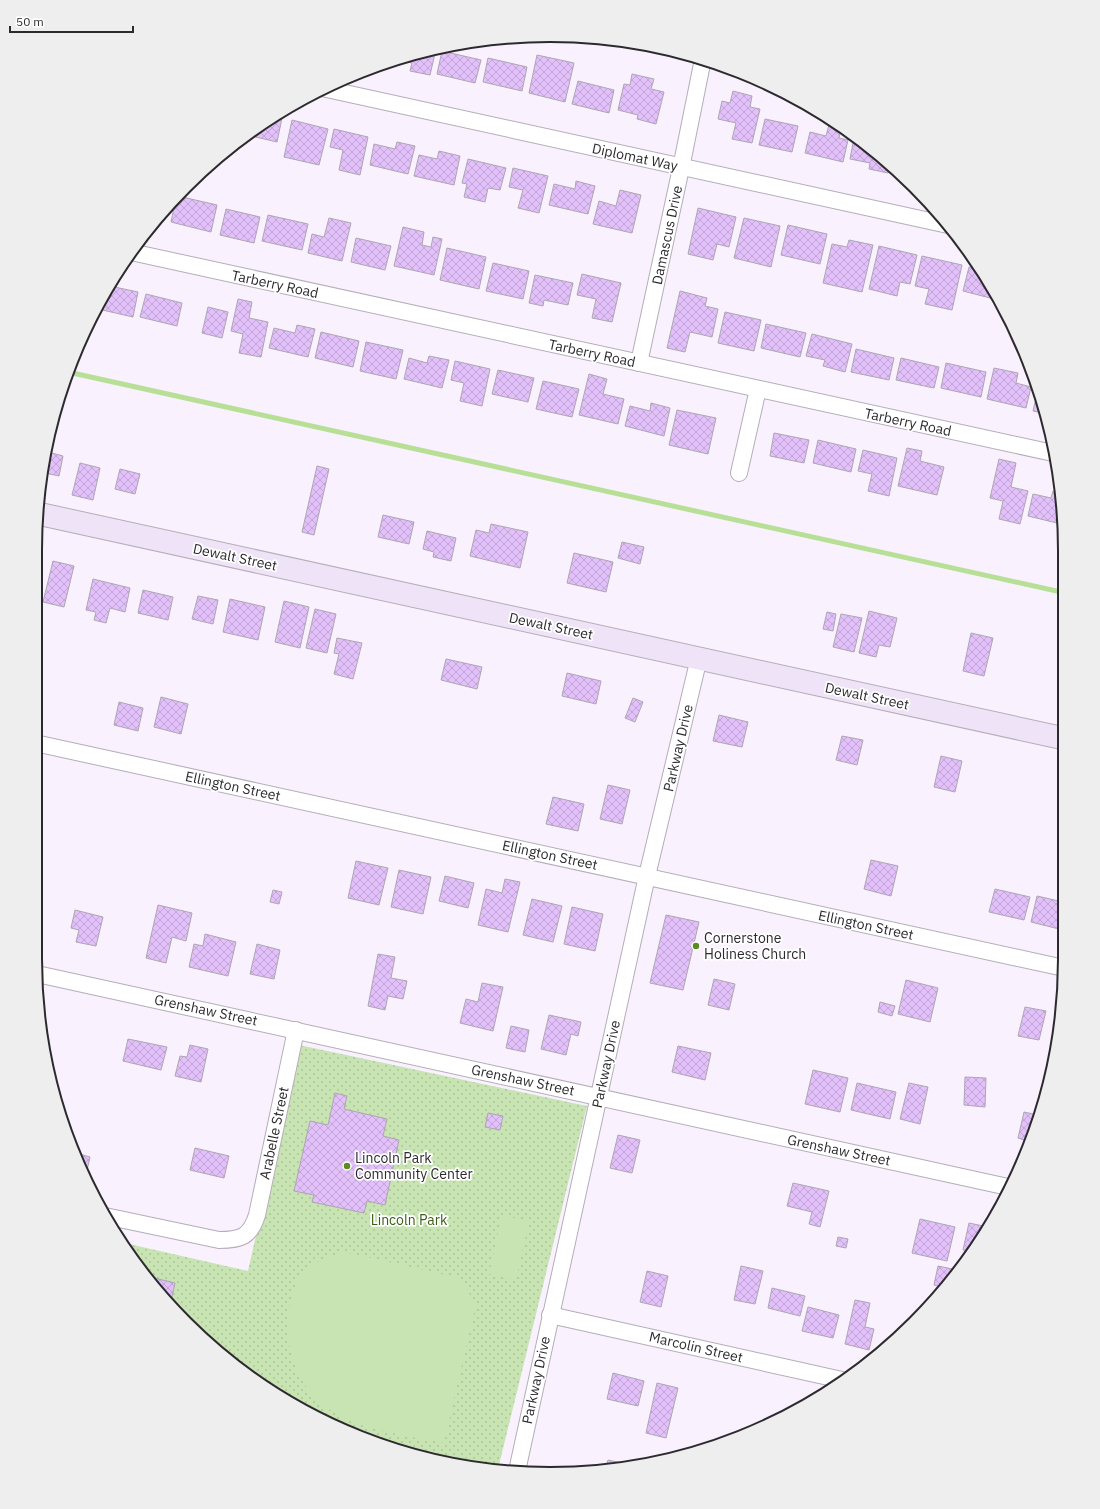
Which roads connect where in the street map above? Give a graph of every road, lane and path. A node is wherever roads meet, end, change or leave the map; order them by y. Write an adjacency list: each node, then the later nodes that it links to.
1 (702, 65): 3 (street, Damascus Drive)
2 (333, 91): 3 (street, Diplomat Way)
3 (682, 168): 4 (street, Diplomat Way); 6 (street, Damascus Drive)
4 (938, 223)
5 (138, 254): 6 (street, Tarberry Road)
6 (639, 363): 7 (street, Tarberry Road)
7 (758, 389): 8 (street, Tarberry Road); 9 (street)
8 (1048, 452)
9 (739, 473)
10 (43, 515): 11 (street, Dewalt Street)
11 (699, 658): 12 (street, Dewalt Street); 14 (street, Parkway Drive)
12 (1058, 737)
13 (42, 745): 14 (street, Ellington Street)
14 (647, 876): 15 (street, Ellington Street); 18 (street, Parkway Drive)
15 (1058, 967)
16 (42, 975): 17 (street, Grenshaw Street)
17 (296, 1030): 18 (street, Grenshaw Street); 20 (street, Arabelle Street)
18 (599, 1096): 19 (street, Grenshaw Street); 21 (street, Parkway Drive)
19 (1005, 1186)
20 (113, 1218)
21 (550, 1315): 22 (street, Marcolin Street); 23 (street, Parkway Drive)
22 (835, 1379)
23 (518, 1466)

